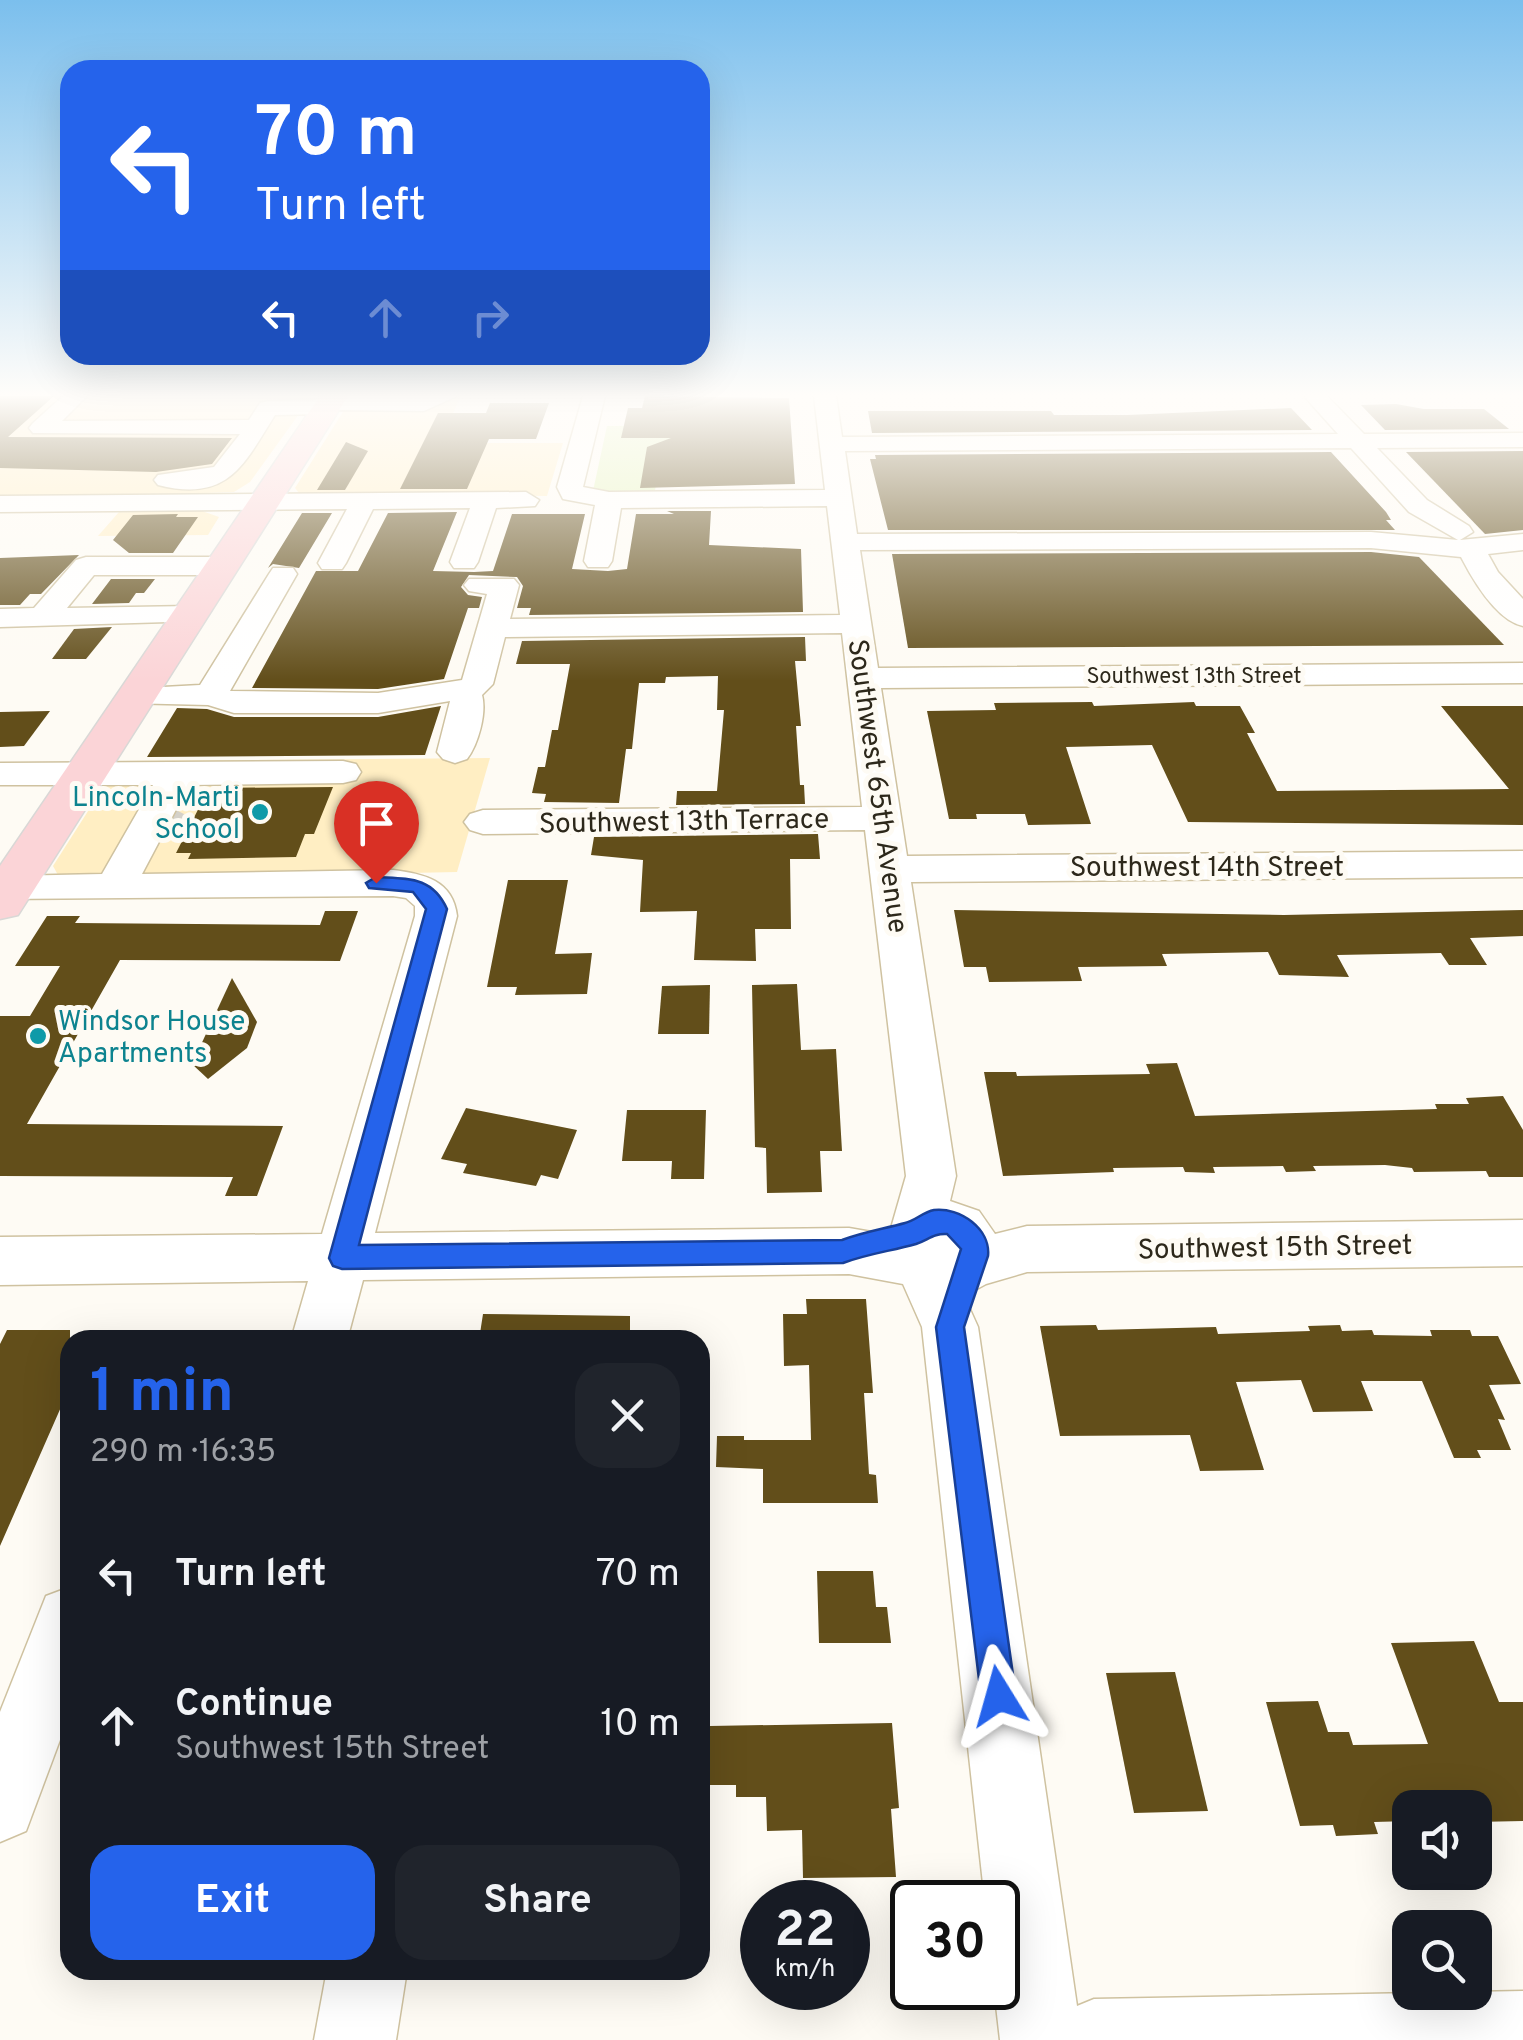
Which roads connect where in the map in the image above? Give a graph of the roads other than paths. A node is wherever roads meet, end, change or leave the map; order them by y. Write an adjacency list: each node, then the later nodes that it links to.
1 (273, 491): 10 (main road)
2 (571, 491): 8 (street)
3 (838, 491): 5 (street, Southwest 65th Avenue)
4 (1404, 491): 12 (street)
5 (839, 498): 8 (street); 14 (street, Southwest 65th Avenue)
6 (486, 500): 7 (street); 9 (street); 24 (street)
7 (526, 500)
8 (609, 500): 15 (street)
9 (364, 501): 10 (street); 16 (street)
10 (266, 502): 11 (street); 17 (main road)
11 (0, 504)
12 (1446, 536): 13 (street); 14 (street); 22 (street)
13 (1523, 539)
14 (845, 542): 23 (street, Southwest 65th Avenue)
15 (598, 561)
16 (332, 563)
17 (224, 566): 19 (main road); 20 (street)
18 (283, 574): 28 (street)
19 (191, 616): 20 (street); 29 (main road)
20 (43, 617): 21 (street)
21 (0, 618)
22 (1523, 618)
23 (857, 624): 24 (street); 26 (street, Southwest 65th Avenue)
24 (492, 628): 27 (street)
25 (1523, 672): 26 (street, Southwest 13th Street)
26 (866, 678): 35 (street, Southwest 65th Avenue)
27 (464, 690): 28 (street); 30 (street)
28 (211, 695): 29 (street)
29 (138, 696): 33 (main road)
30 (456, 752)
31 (343, 772): 34 (street)
32 (0, 774): 33 (street)
33 (86, 774): 34 (street); 40 (main road)
34 (174, 802): 39 (street)
35 (885, 818): 36 (street, Southwest 13th Terrace); 38 (street, Southwest 65th Avenue)
36 (484, 822)
37 (1523, 864): 38 (street, Southwest 14th Street)
38 (892, 869): 42 (street, Southwest 65th Avenue)
39 (114, 888): 40 (street); 43 (street)
40 (5, 896)
41 (1523, 1243): 42 (street, Southwest 15th Street)
42 (943, 1257): 43 (street, Southwest 15th Street); 51 (street, Southwest 65th Avenue)
43 (342, 1258): 44 (street, Southwest 15th Street); 45 (street)
44 (0, 1261)
45 (322, 1330)
46 (60, 1646): 47 (street)
47 (0, 1805)
48 (365, 1980): 50 (street)
49 (1523, 2032): 52 (street)
50 (354, 2040)
51 (1041, 2040)
52 (1094, 2040)

